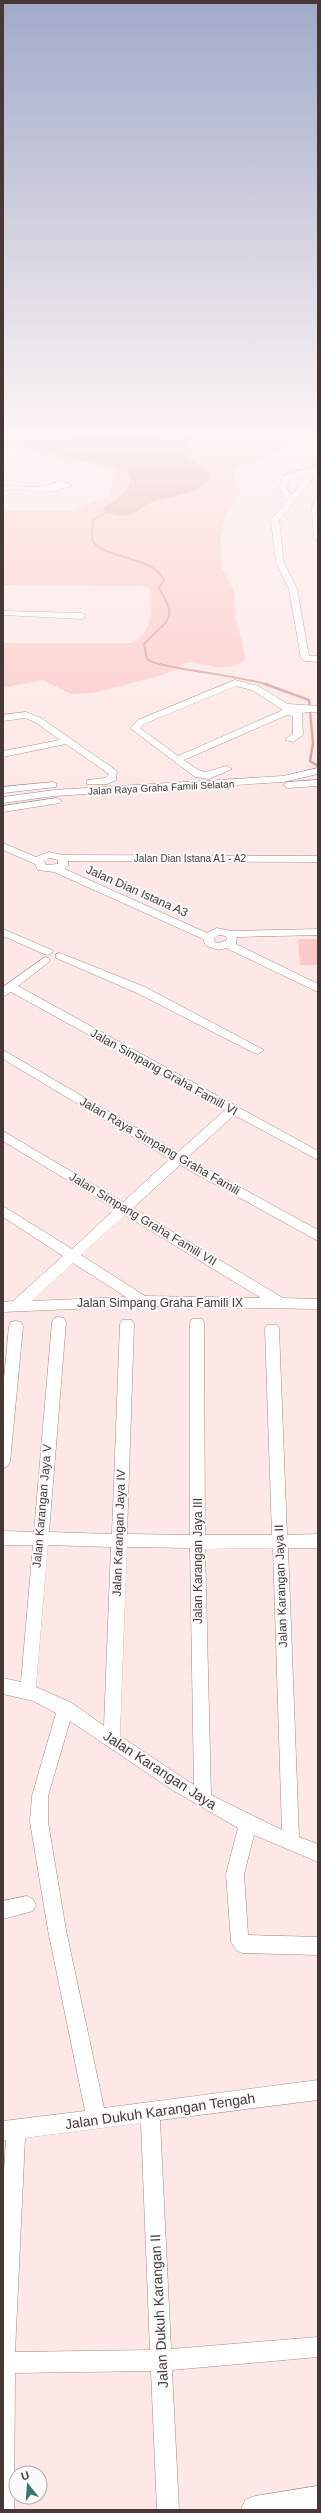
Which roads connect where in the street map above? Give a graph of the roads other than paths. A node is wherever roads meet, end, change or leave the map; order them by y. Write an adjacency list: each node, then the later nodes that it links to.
1 (278, 552): 4 (street)
2 (3, 613): 3 (street)
3 (82, 616)
4 (318, 659)
5 (288, 709): 7 (street); 12 (street); 12 (street)
6 (318, 709): 7 (street)
7 (301, 711): 9 (street)
8 (3, 718): 10 (street)
9 (290, 740)
10 (67, 741): 11 (street); 17 (street)
11 (3, 754)
12 (179, 761): 13 (street); 16 (street)
13 (227, 769)
14 (316, 771): 16 (street, Jalan Raya Graha Famili Selatan)
15 (318, 783): 19 (street)
16 (179, 786): 18 (street, Jalan Raya Graha Famili Selatan)
17 (3, 790)
18 (3, 800)
19 (3, 809)
20 (3, 846): 23 (street)
21 (63, 858): 22 (street, Jalan Dian Istana A1 - A2); 23 (street, Jalan Dian Istana A1 - A2); 24 (street)
22 (317, 859)
23 (39, 862): 24 (street, Jalan Dian Istana A3)
24 (56, 869): 27 (street, Jalan Dian Istana A3)
25 (3, 932): 29 (street)
26 (318, 932): 28 (street)
27 (208, 937): 28 (street); 28 (street, Jalan Dian Istana A3)
28 (230, 939): 30 (street)
29 (46, 956): 31 (street); 32 (street)
30 (318, 988)
31 (7, 990): 34 (street, Jalan Simpang Graha Famili VI)
32 (258, 1050)
33 (3, 1054): 37 (street, Jalan Raya Simpang Graha Famili)
34 (232, 1110): 36 (street, Jalan Simpang Graha Famili VI); 37 (street)
35 (3, 1135): 38 (street, Jalan Simpang Graha Famili VII)
36 (318, 1156)
37 (178, 1158): 38 (street); 40 (street, Jalan Raya Simpang Graha Famili)
38 (124, 1207): 41 (street); 43 (street, Jalan Simpang Graha Famili VII)
39 (3, 1211): 41 (street)
40 (318, 1236)
41 (72, 1256): 42 (street); 45 (street)
42 (143, 1301): 43 (street, Jalan Simpang Graha Famili IX); 45 (street, Jalan Simpang Graha Famili IX)
43 (282, 1304): 44 (street, Jalan Simpang Graha Famili IX)
44 (318, 1304)
45 (17, 1306): 46 (street, Jalan Simpang Graha Famili IX)
46 (3, 1307)
47 (58, 1322): 54 (street, Jalan Karangan Jaya V)
48 (197, 1323): 58 (street, Jalan Karangan Jaya III)
49 (127, 1324): 56 (street, Jalan Karangan Jaya IV)
50 (16, 1326): 52 (street)
51 (272, 1329): 55 (street, Jalan Karangan Jaya II)
52 (3, 1462)
53 (3, 1538): 54 (street)
54 (39, 1538): 56 (street); 60 (street, Jalan Karangan Jaya V)
55 (280, 1540): 57 (street); 58 (street); 65 (street, Jalan Karangan Jaya II)
56 (119, 1541): 58 (street); 62 (street, Jalan Karangan Jaya IV)
57 (318, 1541)
58 (198, 1542): 63 (street, Jalan Karangan Jaya III)
59 (3, 1686): 60 (street, Jalan Karangan Jaya)
60 (28, 1690): 61 (street, Jalan Karangan Jaya)
61 (66, 1708): 62 (street, Jalan Karangan Jaya); 72 (street)
62 (112, 1741): 63 (street, Jalan Karangan Jaya)
63 (202, 1799): 64 (street, Jalan Karangan Jaya)
64 (248, 1824): 65 (street, Jalan Karangan Jaya); 69 (street)
65 (291, 1843): 66 (street, Jalan Karangan Jaya)
66 (318, 1853)
67 (27, 1905): 68 (street)
68 (3, 1910)
69 (318, 1946)
70 (318, 2090): 71 (street, Jalan Dukuh Karangan Tengah)
71 (150, 2112): 72 (street, Jalan Dukuh Karangan Tengah); 75 (street, Jalan Dukuh Karangan II)
72 (96, 2118): 73 (street, Jalan Dukuh Karangan Tengah)
73 (9, 2131): 76 (street)
74 (318, 2348): 75 (street)
75 (161, 2360): 76 (street); 79 (street, Jalan Dukuh Karangan II)
76 (4, 2363): 78 (street)
77 (318, 2500): 80 (main road)
78 (3, 2510)
79 (168, 2510)
80 (254, 2510)

